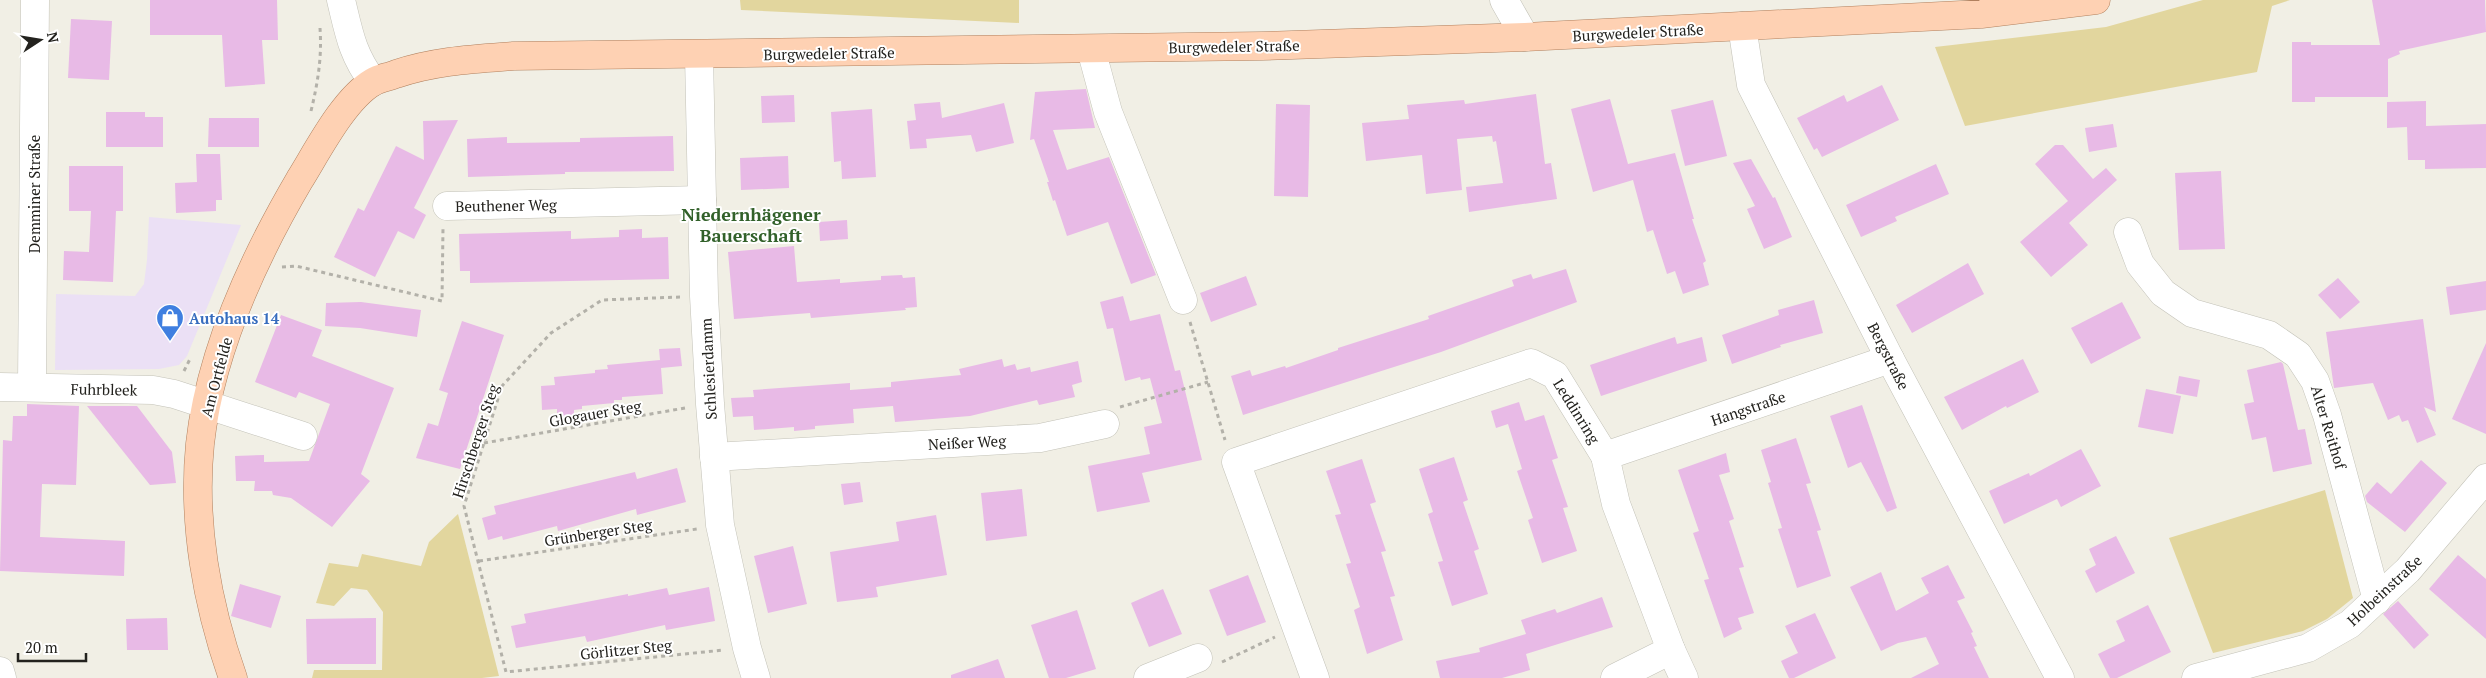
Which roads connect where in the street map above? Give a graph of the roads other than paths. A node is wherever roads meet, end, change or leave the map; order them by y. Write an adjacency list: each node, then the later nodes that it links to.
1 (35, 0): 16 (street, Demminer Straße)
2 (341, 0): 9 (street)
3 (1504, 0): 6 (street)
4 (2096, 0): 5 (main road, Burgwedeler Straße)
5 (1742, 26): 6 (main road, Burgwedeler Straße); 14 (street, Bergstraße)
6 (1525, 37): 7 (main road, Burgwedeler Straße)
7 (1091, 49): 8 (main road, Burgwedeler Straße); 13 (street)
8 (699, 55): 9 (main road, Burgwedeler Straße); 10 (street, Schlesierdamm)
9 (373, 82): 17 (main road, Am Ortfelde)
10 (702, 200): 11 (street, Beuthener Weg); 20 (street, Schlesierdamm)
11 (447, 206)
12 (2128, 232): 23 (street, Alter Reithof)
13 (1183, 300)
14 (1890, 359): 21 (street, Hangstraße); 34 (street, Bergstraße)
15 (0, 387): 16 (street, Fuhrbleek)
16 (32, 387): 17 (street, Fuhrbleek)
17 (206, 406): 19 (street, Fuhrbleek); 28 (main road, Am Ortfelde)
18 (1105, 424): 20 (street, Neißer Weg)
19 (303, 436)
20 (714, 456): 29 (street, Schlesierdamm)
21 (1605, 456): 24 (street, Leddinring); 31 (street, Leddinring)
22 (2486, 478): 23 (street, Holbeinstraße)
23 (2377, 600): 35 (street, Holbeinstraße)
24 (1671, 650): 32 (street); 33 (street, Leddinring)
25 (1198, 658): 30 (street)
26 (0, 671): 27 (street)
27 (2, 678)
28 (233, 678)
29 (756, 678)
30 (1148, 678)
31 (1315, 678)
32 (1615, 678)
33 (1684, 678)
34 (2060, 678)
35 (2196, 678)

